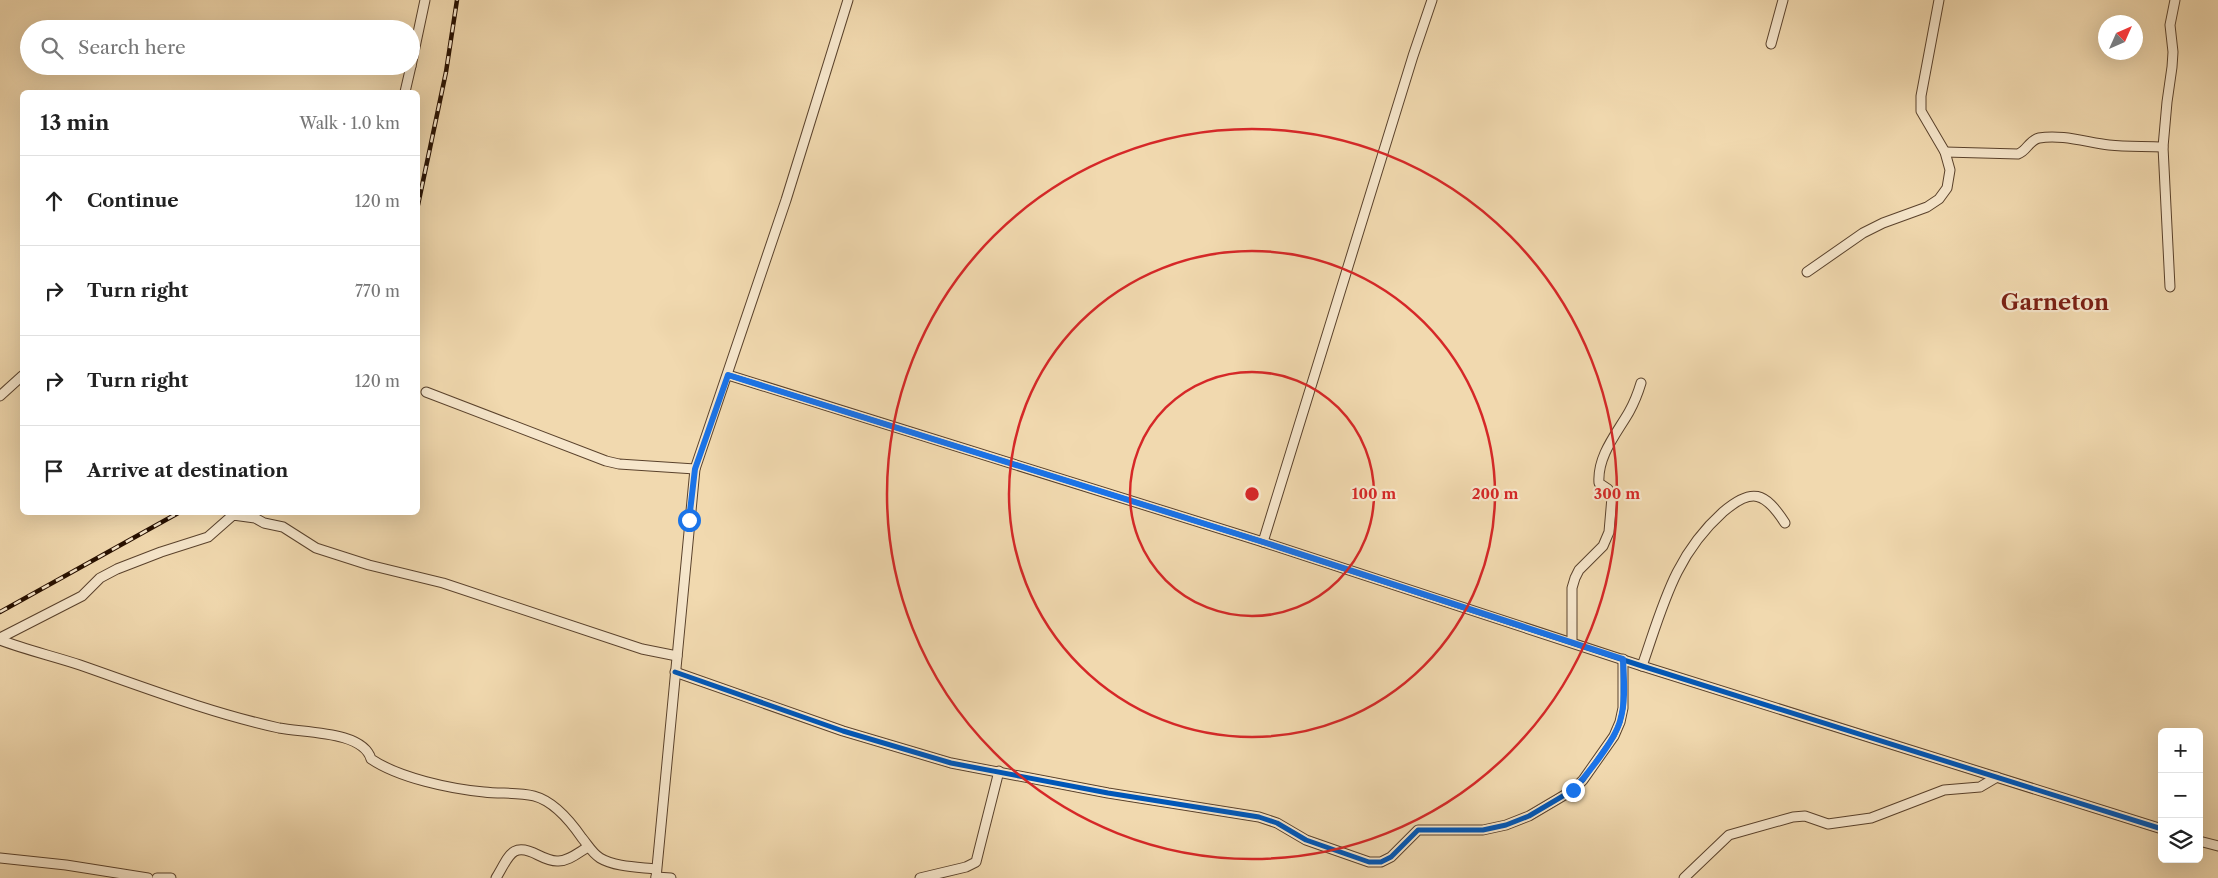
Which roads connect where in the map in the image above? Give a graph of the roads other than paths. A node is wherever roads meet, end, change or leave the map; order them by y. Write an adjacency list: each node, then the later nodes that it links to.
1 (425, 0): 7 (street)
2 (848, 0): 15 (street)
3 (1432, 0): 22 (street)
4 (1783, 0): 8 (street)
5 (1939, 0): 12 (street)
6 (2174, 0): 11 (street)
7 (420, 24)
8 (1772, 44)
9 (409, 75): 10 (street)
10 (405, 90)
11 (2163, 147): 12 (street); 14 (street)
12 (1945, 152): 13 (street)
13 (1807, 272)
14 (2170, 286)
15 (728, 375): 20 (street); 22 (street)
16 (20, 378): 19 (street)
17 (1641, 383): 24 (street)
18 (426, 392): 20 (street)
19 (0, 396)
20 (695, 469): 25 (street)
21 (1785, 523): 27 (street)
22 (1263, 542): 24 (street)
23 (0, 639): 25 (street); 34 (street)
24 (1572, 642): 26 (street)
25 (677, 656): 28 (street)
26 (1623, 659): 27 (street); 29 (street)
27 (1642, 666): 30 (street)
28 (675, 672): 29 (street); 36 (street)
29 (1000, 771): 42 (street)
30 (1997, 777): 31 (street); 43 (street)
31 (2158, 828)
32 (2203, 841): 33 (street)
33 (2218, 846)
34 (588, 847): 36 (street); 40 (street)
35 (0, 858): 37 (street)
36 (656, 875): 41 (street)
37 (148, 878)
38 (157, 878): 39 (street)
39 (172, 878)
40 (496, 878)
41 (671, 878)
42 (920, 878)
43 (1684, 878)

